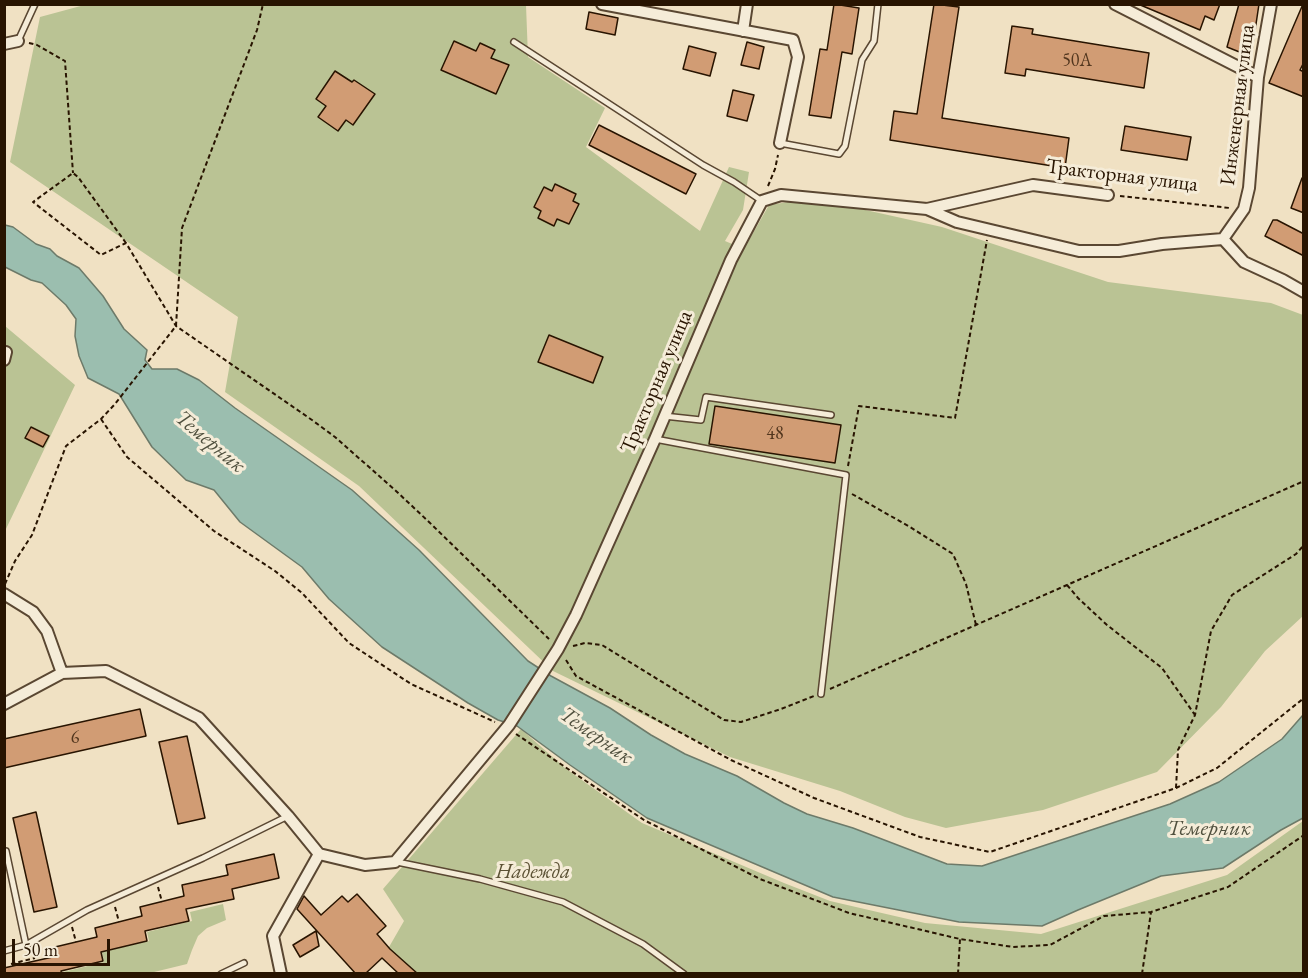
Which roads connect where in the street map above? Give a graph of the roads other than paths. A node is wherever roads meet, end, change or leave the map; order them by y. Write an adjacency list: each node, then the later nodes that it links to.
1 (35, 4): 8 (lane)
2 (602, 4): 7 (street)
3 (747, 4): 7 (street)
4 (878, 4): 12 (lane)
5 (1115, 4): 11 (street)
6 (1271, 4): 11 (street, Инженерная улица)
7 (743, 31): 12 (street)
8 (18, 41): 10 (street)
9 (514, 42): 14 (lane)
10 (4, 44)
11 (1258, 77): 16 (street, Инженерная улица)
12 (780, 143)
13 (1108, 195): 15 (street, Тракторная улица)
14 (762, 201): 15 (street, Тракторная улица); 19 (street, Тракторная улица)
15 (927, 209): 16 (street, Тракторная улица)
16 (1223, 239): 17 (street)
17 (1304, 292)
18 (831, 415): 19 (lane)
19 (664, 416): 20 (street, Тракторная улица)
20 (655, 439): 23 (lane); 28 (street, Тракторная улица)
21 (4, 594): 22 (street)
22 (62, 673): 24 (street); 25 (street)
23 (821, 694)
24 (4, 704)
25 (288, 816): 27 (street); 29 (lane)
26 (4, 851): 29 (lane)
27 (319, 854): 28 (street); 33 (street)
28 (395, 862): 34 (lane)
29 (26, 945): 30 (lane)
30 (4, 951)
31 (244, 963): 32 (lane)
32 (221, 974)
33 (281, 974)
34 (684, 974)

